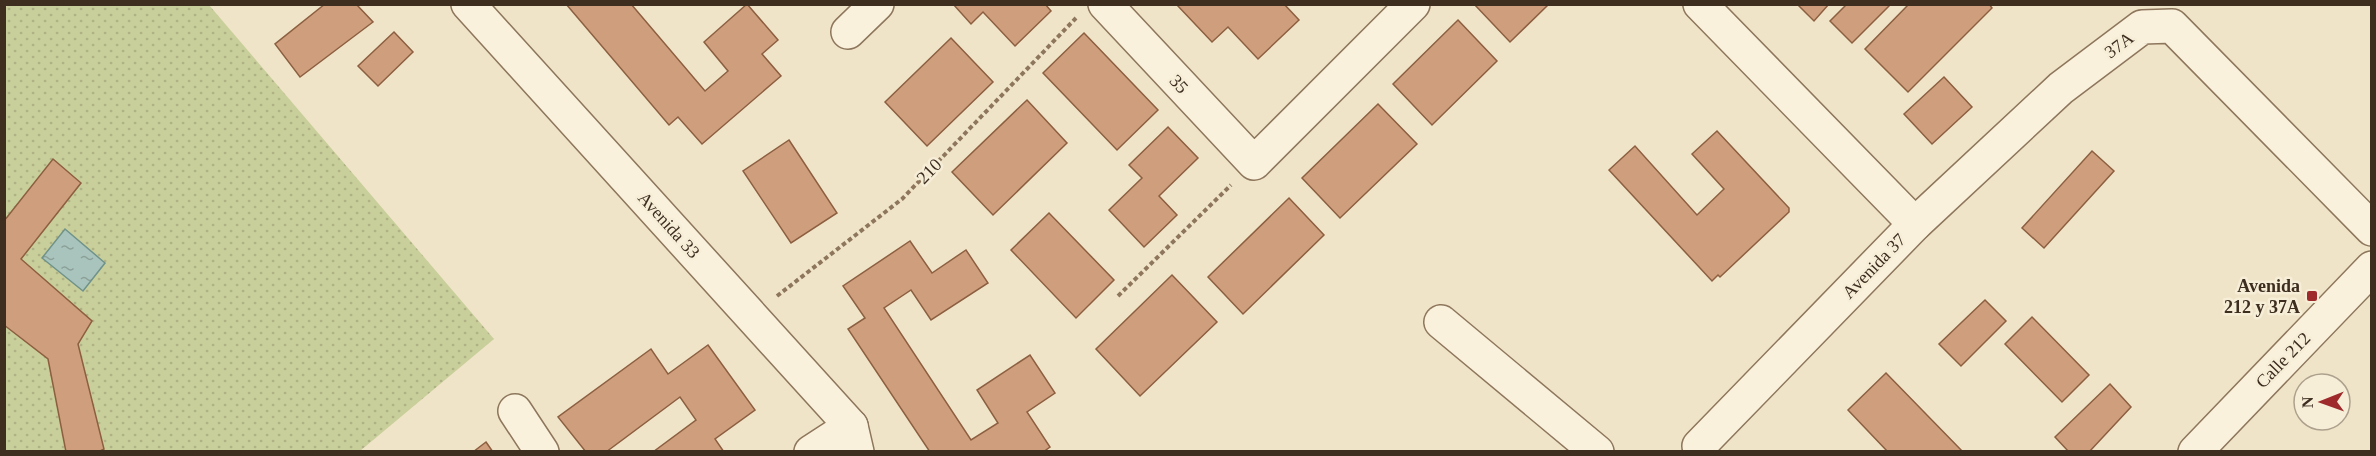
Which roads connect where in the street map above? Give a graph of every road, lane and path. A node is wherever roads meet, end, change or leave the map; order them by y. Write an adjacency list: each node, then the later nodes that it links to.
1 (468, 4): 12 (street, Avenida 33)
2 (877, 4): 6 (street)
3 (1413, 4): 7 (street)
4 (1700, 4): 8 (street, Avenida 37)
5 (1093, 9): 7 (street, 35); 12 (path, 210)
6 (848, 32)
7 (1254, 163): 11 (path)
8 (1915, 224): 9 (street, 37A); 16 (street, Avenida 37)
9 (2372, 229)
10 (2372, 268): 20 (street, Calle 212)
11 (1118, 296)
12 (751, 316): 15 (street, Avenida 33)
13 (1441, 322): 19 (street)
14 (515, 411): 17 (street)
15 (854, 439): 18 (street)
16 (1695, 450)
17 (542, 452)
18 (811, 452)
19 (1597, 452)
20 (2195, 452)

